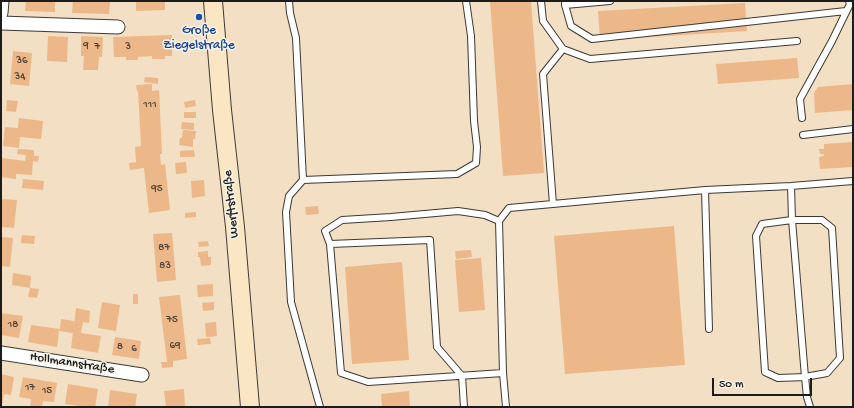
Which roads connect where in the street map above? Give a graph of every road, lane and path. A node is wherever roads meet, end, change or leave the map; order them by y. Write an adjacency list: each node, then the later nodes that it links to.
1 (2, 1): 10 (street)
2 (213, 1): 32 (main road, Werftstraße)
3 (289, 1): 18 (lane)
4 (466, 1): 18 (lane)
5 (541, 1): 14 (lane)
6 (610, 1): 8 (lane)
7 (849, 1): 9 (lane)
8 (565, 3): 9 (lane)
9 (846, 11): 15 (lane)
10 (1, 13)
11 (1, 23): 12 (street)
12 (118, 27)
13 (797, 41): 14 (lane)
14 (563, 49): 22 (lane)
15 (802, 118)
16 (853, 129): 17 (lane)
17 (803, 135)
18 (303, 180): 33 (lane)
19 (853, 181): 20 (lane)
20 (791, 186): 21 (lane); 23 (lane)
21 (705, 190): 22 (lane); 26 (lane)
22 (553, 204): 24 (lane)
23 (792, 220): 31 (lane); 31 (lane); 31 (lane)
24 (499, 221): 25 (lane); 28 (lane)
25 (330, 244): 30 (lane); 30 (lane)
26 (710, 329)
27 (1, 353): 29 (street, Hollmannstraße)
28 (503, 373): 30 (lane); 35 (lane)
29 (142, 375)
30 (462, 376): 34 (lane)
31 (805, 377): 36 (lane)
32 (250, 407)
33 (320, 407)
34 (464, 407)
35 (506, 407)
36 (810, 407)

